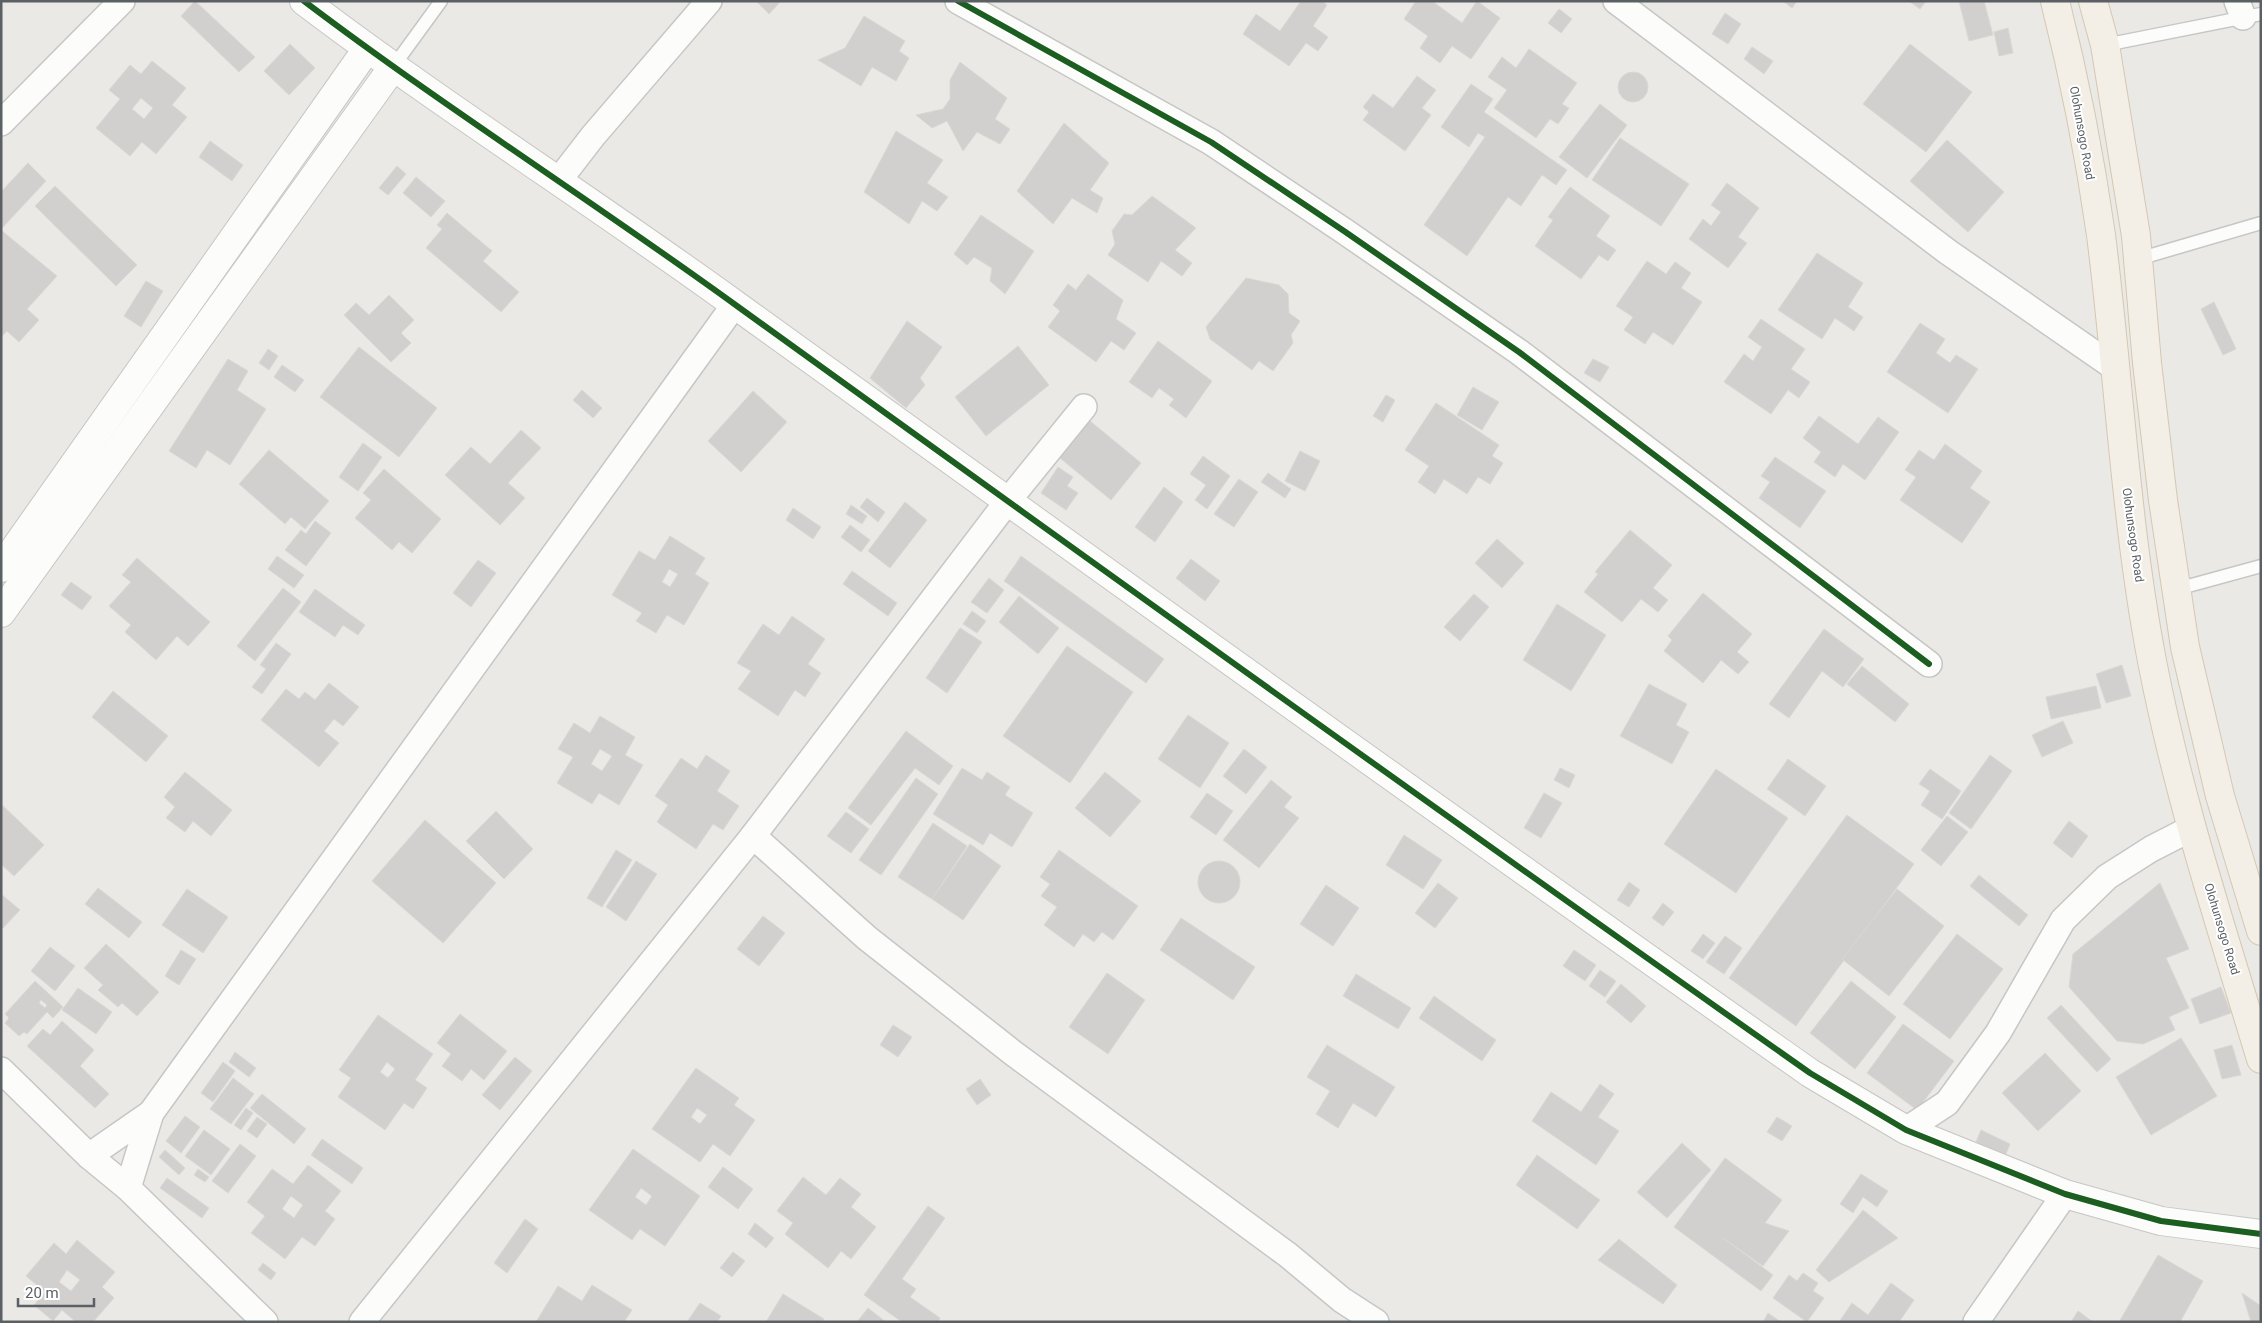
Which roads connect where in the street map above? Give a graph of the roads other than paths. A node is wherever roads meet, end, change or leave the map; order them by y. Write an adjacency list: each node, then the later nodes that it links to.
1 (122, 1): 13 (street)
2 (304, 1): 11 (street)
3 (441, 1): 12 (lane)
4 (709, 1): 14 (street)
5 (958, 1): 25 (street)
6 (1616, 1): 18 (street)
7 (2055, 1): 18 (main road, Olohunsogo Road)
8 (2093, 1): 10 (main road)
9 (2247, 11): 10 (lane)
10 (2105, 45): 16 (main road)
11 (367, 49): 12 (street); 22 (street)
12 (393, 67): 14 (street); 24 (street)
13 (1, 123)
14 (559, 180): 17 (street)
15 (2261, 222): 16 (lane)
16 (2138, 259): 23 (main road)
17 (735, 304): 20 (street); 31 (street)
18 (2114, 367): 26 (main road, Olohunsogo Road)
19 (1084, 407): 20 (street)
20 (1007, 502): 27 (street); 32 (street)
21 (2261, 566): 23 (lane)
22 (1, 568)
23 (2176, 589): 28 (main road)
24 (1, 613)
25 (1929, 664)
26 (2192, 828): 29 (main road, Olohunsogo Road); 32 (street)
27 (753, 836): 38 (street); 39 (street)
28 (2261, 931)
29 (2261, 1059)
30 (1, 1070): 33 (street)
31 (151, 1113): 33 (street); 34 (street)
32 (1906, 1130): 35 (street)
33 (90, 1156): 34 (street)
34 (128, 1188): 37 (street)
35 (2065, 1194): 36 (street); 40 (street)
36 (2261, 1234)
37 (265, 1322)
38 (362, 1322)
39 (1376, 1322)
40 (1976, 1322)

